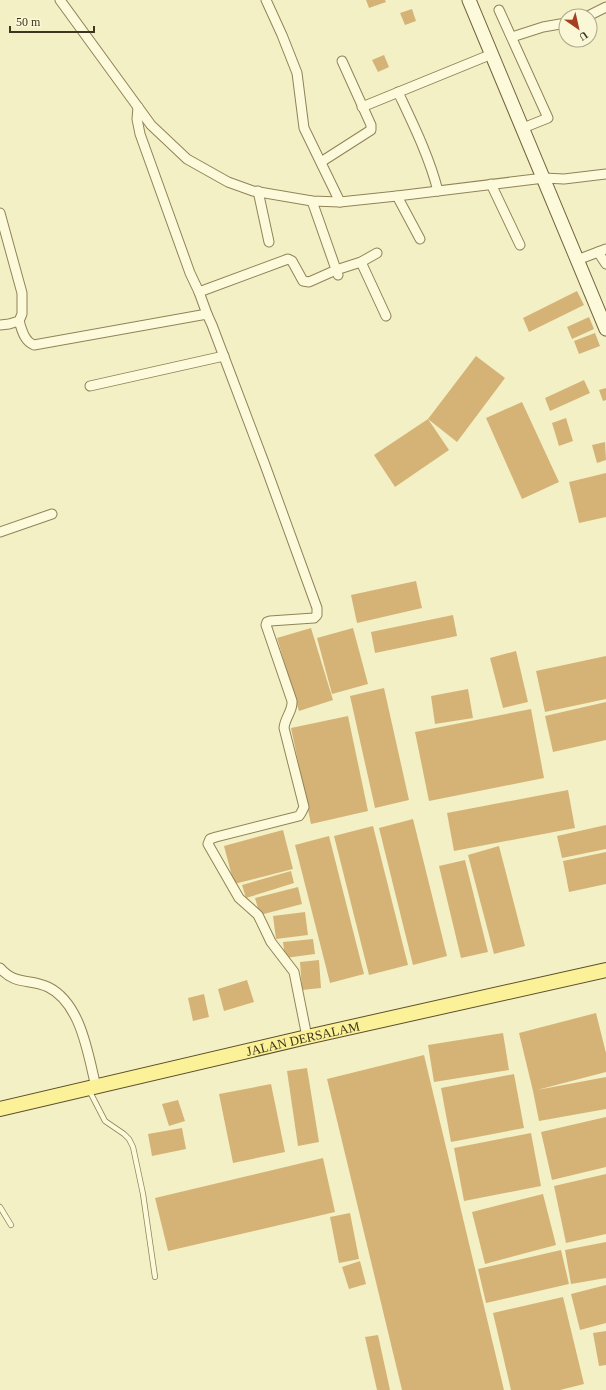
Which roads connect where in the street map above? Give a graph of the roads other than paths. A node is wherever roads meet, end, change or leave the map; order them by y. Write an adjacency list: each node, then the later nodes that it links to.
1 (60, 0): 10 (street)
2 (266, 0): 13 (street)
3 (469, 0): 7 (main road)
4 (499, 10): 6 (street)
5 (558, 24): 6 (street)
6 (512, 37): 12 (street)
7 (492, 54): 9 (street); 12 (main road)
8 (342, 61): 11 (street)
9 (398, 92): 11 (street); 17 (street)
10 (138, 107): 18 (street); 33 (street)
11 (362, 107): 13 (street)
12 (523, 128): 15 (main road)
13 (320, 162): 21 (street)
14 (606, 174): 15 (street)
15 (544, 178): 16 (street); 29 (main road)
16 (491, 184): 17 (street); 26 (street)
17 (438, 191): 19 (street)
18 (258, 192): 20 (street); 24 (street)
19 (398, 196): 21 (street); 23 (street)
20 (312, 201): 21 (street); 32 (street)
21 (340, 202)
22 (0, 213): 25 (street)
23 (420, 239)
24 (268, 242)
25 (4, 244): 36 (street)
26 (520, 245)
27 (602, 250): 29 (street); 31 (street)
28 (377, 253): 30 (street)
29 (577, 260): 38 (main road)
30 (360, 262): 32 (street); 35 (street)
31 (606, 264)
32 (337, 273): 33 (street)
33 (199, 292): 34 (street)
34 (208, 314): 36 (street); 39 (street)
35 (386, 316)
36 (19, 321): 37 (street)
37 (0, 325)
38 (606, 330)
39 (224, 356): 40 (street); 45 (street)
40 (90, 386)
41 (52, 514): 42 (street)
42 (0, 532)
43 (0, 968): 46 (street)
44 (606, 970): 45 (main road, JALAN DERSALAM)
45 (307, 1037): 46 (main road, JALAN DERSALAM)
46 (92, 1088): 47 (main road, JALAN DERSALAM); 50 (lane)
47 (0, 1109)
48 (0, 1207): 49 (lane)
49 (11, 1225)
50 (155, 1277)

